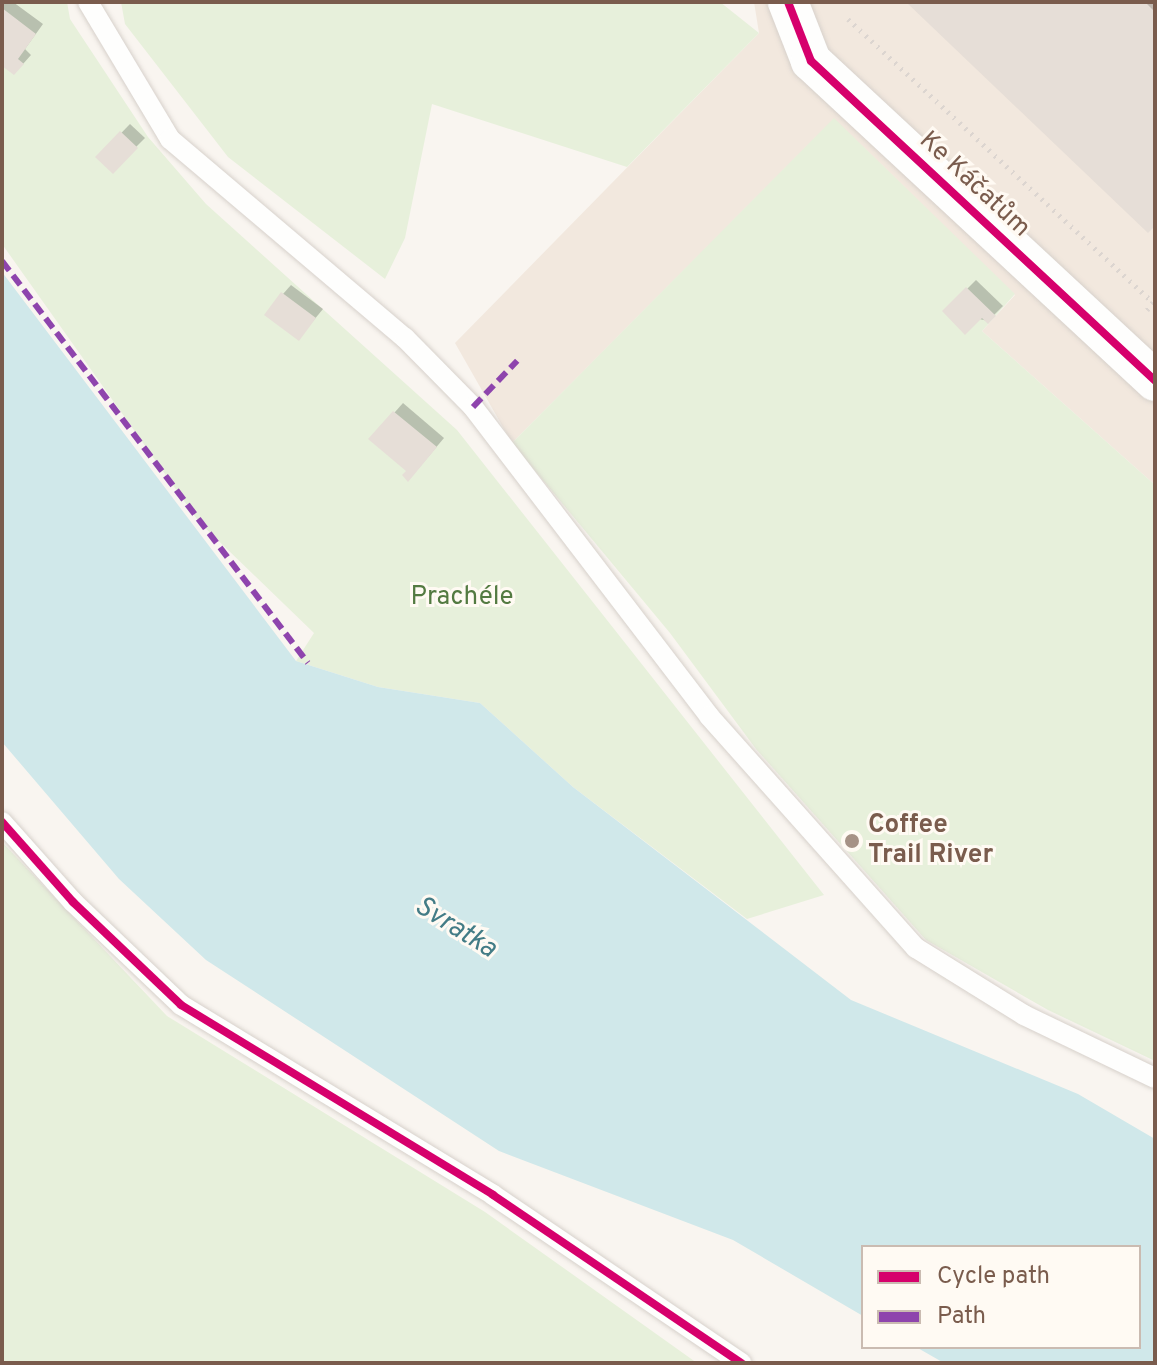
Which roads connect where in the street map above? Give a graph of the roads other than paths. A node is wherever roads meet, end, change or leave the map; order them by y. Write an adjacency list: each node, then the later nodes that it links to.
1 (88, 2): 5 (lane)
2 (788, 2): 3 (street, Ke Káčatům)
3 (1155, 381)
4 (2, 822): 6 (lane)
5 (1155, 1078)
6 (741, 1363)

